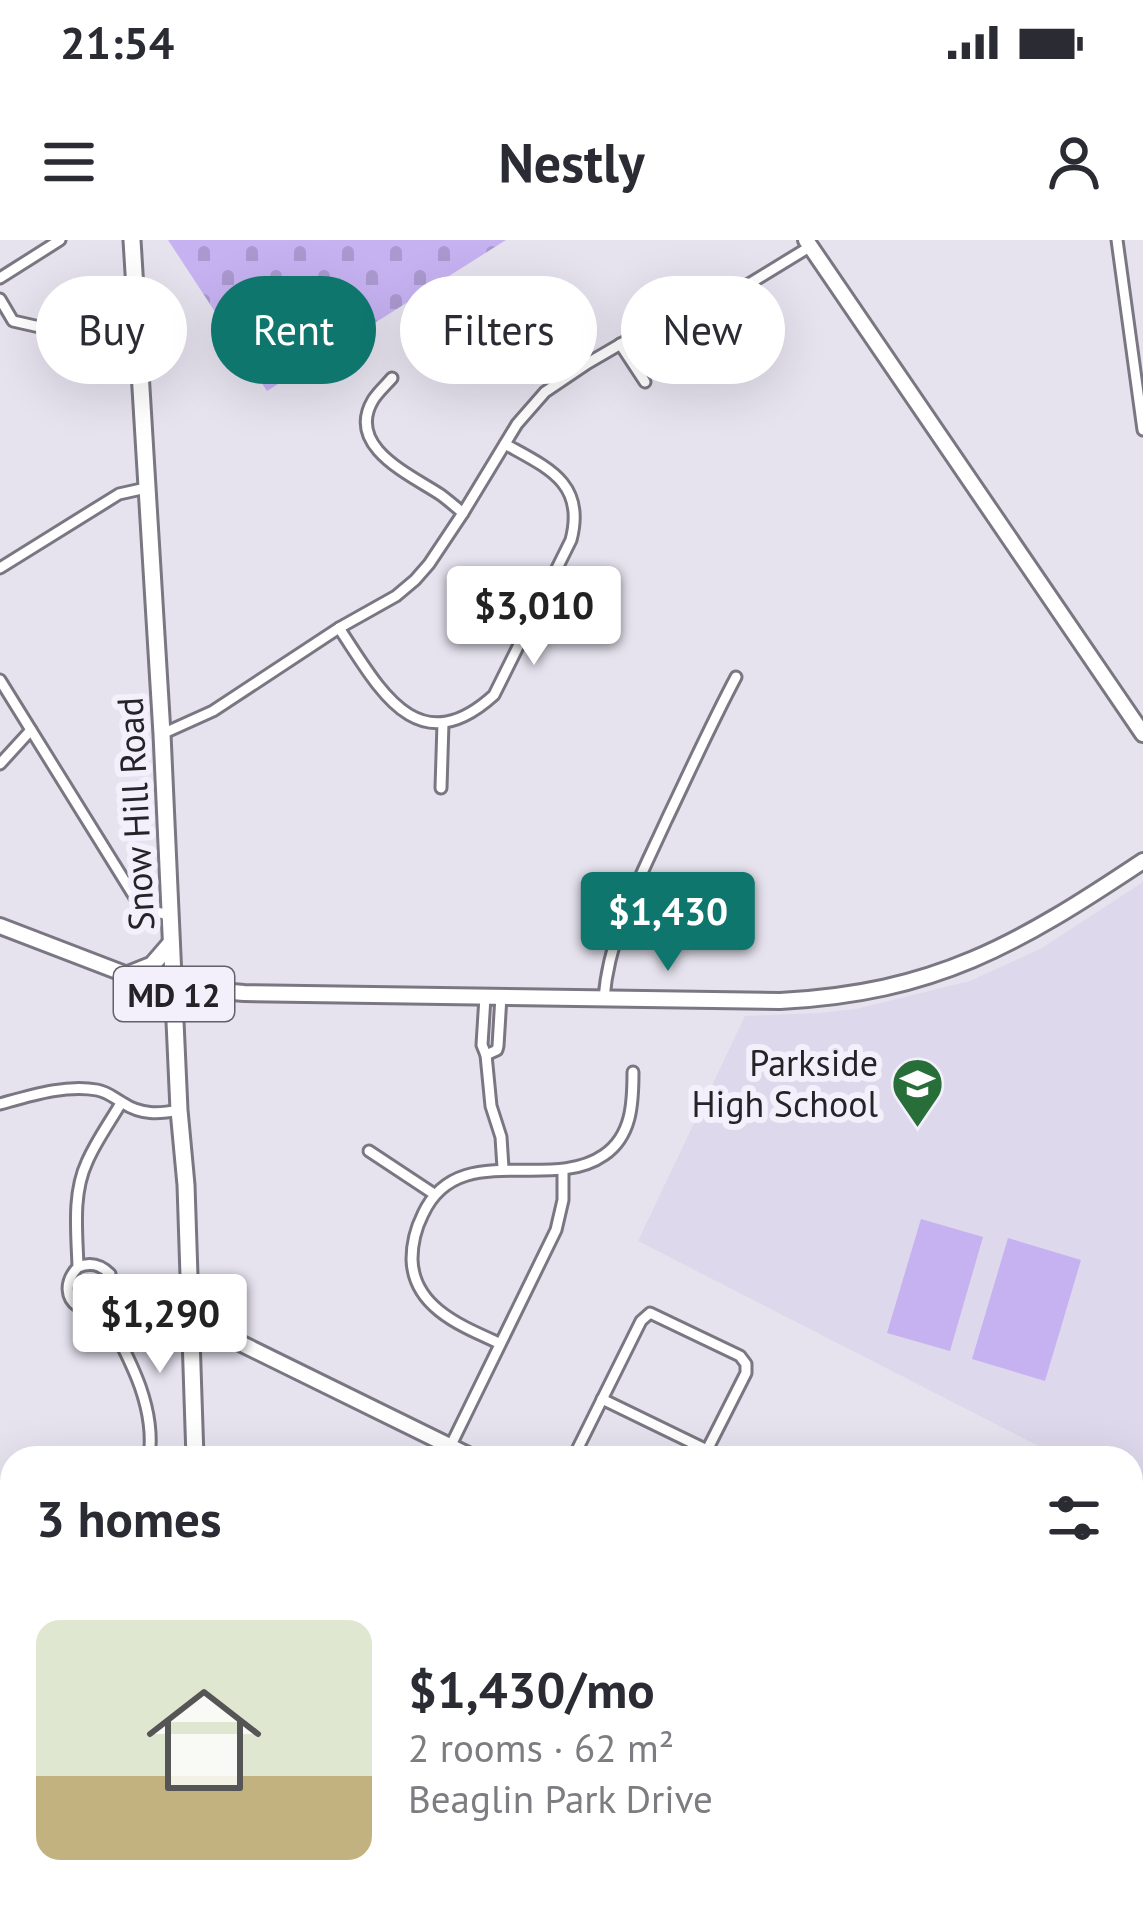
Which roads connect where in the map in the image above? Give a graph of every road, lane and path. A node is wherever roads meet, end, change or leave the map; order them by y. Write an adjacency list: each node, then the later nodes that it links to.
1 (60, 240): 6 (street)
2 (132, 240): 5 (main road, Snow Hill Road / MD 12)
3 (1117, 240): 12 (street)
4 (808, 243): 9 (street); 23 (main road)
5 (134, 276)
6 (0, 278)
7 (0, 299): 8 (street)
8 (36, 326)
9 (620, 344): 13 (street)
10 (392, 378): 15 (street)
11 (140, 384): 14 (main road, Snow Hill Road / MD 12)
12 (1143, 430)
13 (505, 444): 15 (street); 20 (street)
14 (146, 488): 16 (street); 22 (main road, Snow Hill Road / MD 12)
15 (463, 513): 17 (street)
16 (0, 568)
17 (339, 628): 20 (street); 22 (street)
18 (736, 677): 33 (street)
19 (0, 680): 21 (street)
20 (443, 723): 25 (street)
21 (32, 730): 24 (street); 27 (street)
22 (162, 734): 27 (main road, Snow Hill Road / MD 12)
23 (1143, 734)
24 (0, 764)
25 (442, 788)
26 (1143, 861): 33 (main road)
27 (169, 915): 29 (main road, Snow Hill Road / MD 12)
28 (0, 926): 30 (main road)
29 (171, 943): 30 (main road); 31 (main road, Snow Hill Road / MD 12)
30 (127, 975): 31 (main road)
31 (174, 987): 32 (main road); 37 (main road, Snow Hill Road / MD 12)
32 (493, 995): 33 (main road); 39 (street)
33 (604, 998)
34 (633, 1072): 40 (street)
35 (121, 1102): 36 (street); 37 (street); 42 (street)
36 (0, 1104)
37 (179, 1109): 45 (main road, Snow Hill Road / MD 12)
38 (369, 1151): 41 (street)
39 (503, 1168): 40 (street); 41 (street)
40 (563, 1170): 46 (street)
41 (434, 1194): 46 (street)
42 (78, 1267): 43 (street); 44 (street)
43 (111, 1297): 44 (street); 45 (street)
44 (102, 1307): 49 (street)
45 (189, 1318): 48 (main road); 50 (main road, Snow Hill Road / MD 12)
46 (499, 1343): 48 (street)
47 (602, 1399): 51 (street); 52 (street); 53 (street)
48 (451, 1445)
49 (150, 1446)
50 (194, 1446)
51 (579, 1446)
52 (690, 1446)
53 (709, 1446)

